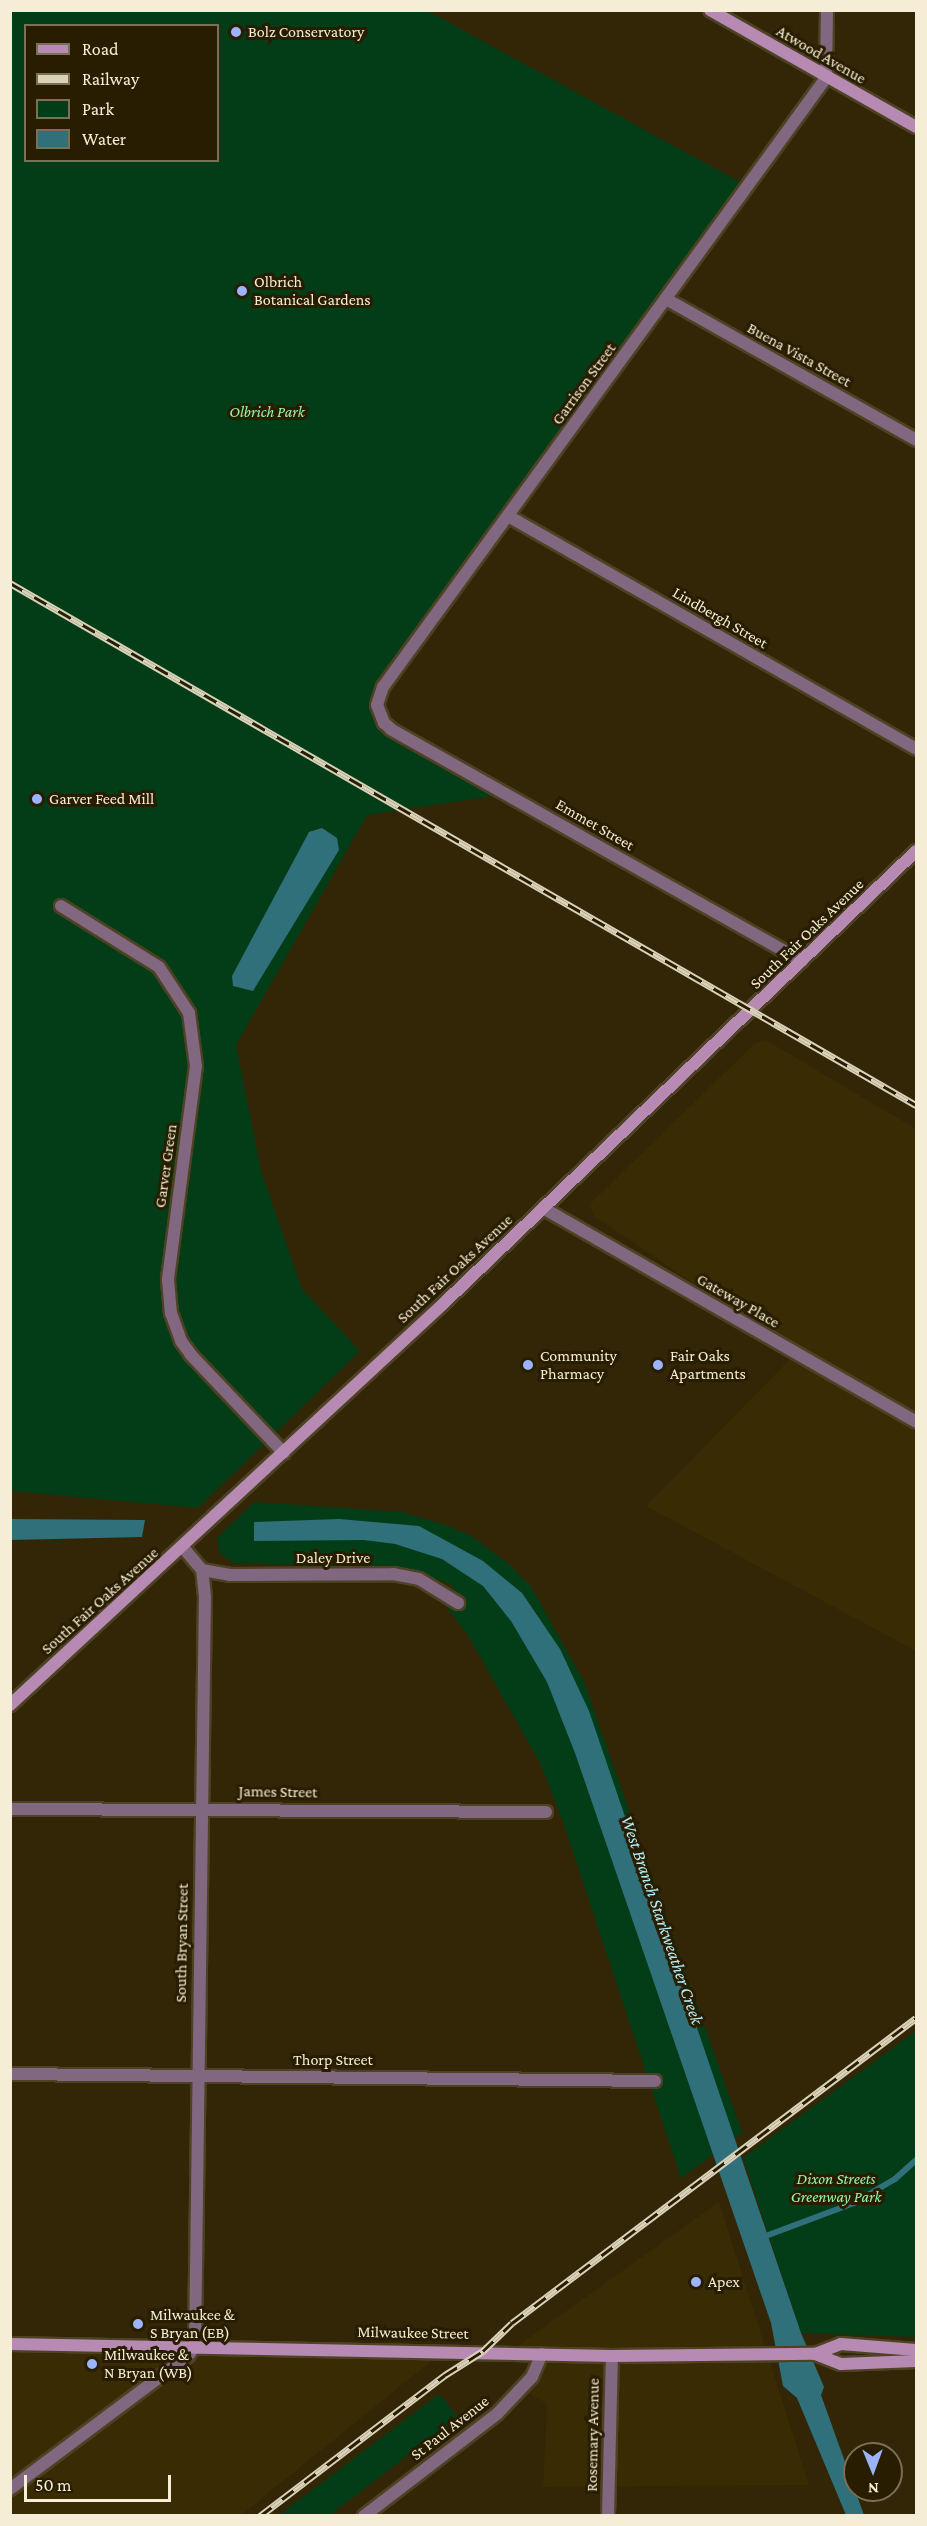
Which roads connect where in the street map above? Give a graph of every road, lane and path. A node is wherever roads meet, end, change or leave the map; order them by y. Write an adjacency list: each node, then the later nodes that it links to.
1 (710, 10): 3 (street, Atwood Avenue)
2 (827, 10): 3 (street)
3 (826, 78): 4 (street, Atwood Avenue); 5 (street, Garrison Street)
4 (916, 127)
5 (666, 299): 6 (street, Buena Vista Street); 7 (street, Garrison Street)
6 (916, 440)
7 (508, 516): 8 (street, Garrison Street); 9 (street, Lindbergh Street)
8 (378, 713): 12 (street, Emmet Street)
9 (916, 749)
10 (916, 851): 12 (street, South Fair Oaks Avenue)
11 (61, 906): 15 (street, Garver Green)
12 (802, 961): 13 (street, South Fair Oaks Avenue)
13 (543, 1208): 14 (street, Gateway Place); 15 (street, South Fair Oaks Avenue)
14 (916, 1422)
15 (284, 1453): 16 (street, South Fair Oaks Avenue)
16 (183, 1547): 17 (street); 19 (street, South Fair Oaks Avenue)
17 (202, 1570): 18 (street, Daley Drive); 20 (street, South Bryan Street)
18 (458, 1602)
19 (10, 1705)
20 (201, 1808): 21 (street, James Street); 22 (street, James Street); 24 (street, South Bryan Street)
21 (10, 1809)
22 (546, 1812)
23 (10, 2074): 24 (street, Thorp Street)
24 (197, 2077): 25 (street, Thorp Street); 27 (street, South Bryan Street)
25 (655, 2081)
26 (10, 2344): 27 (street, Milwaukee Street)
27 (195, 2346): 29 (street, Milwaukee Street); 33 (street)
28 (916, 2350): 30 (street, Milwaukee Street)
29 (542, 2354): 31 (street, Milwaukee Street); 34 (street, St Paul Avenue)
30 (815, 2354): 31 (street, Milwaukee Street); 32 (street, Milwaukee Street)
31 (612, 2356): 35 (street, Rosemary Avenue)
32 (916, 2361)
33 (10, 2489)
34 (364, 2516)
35 (608, 2516)

